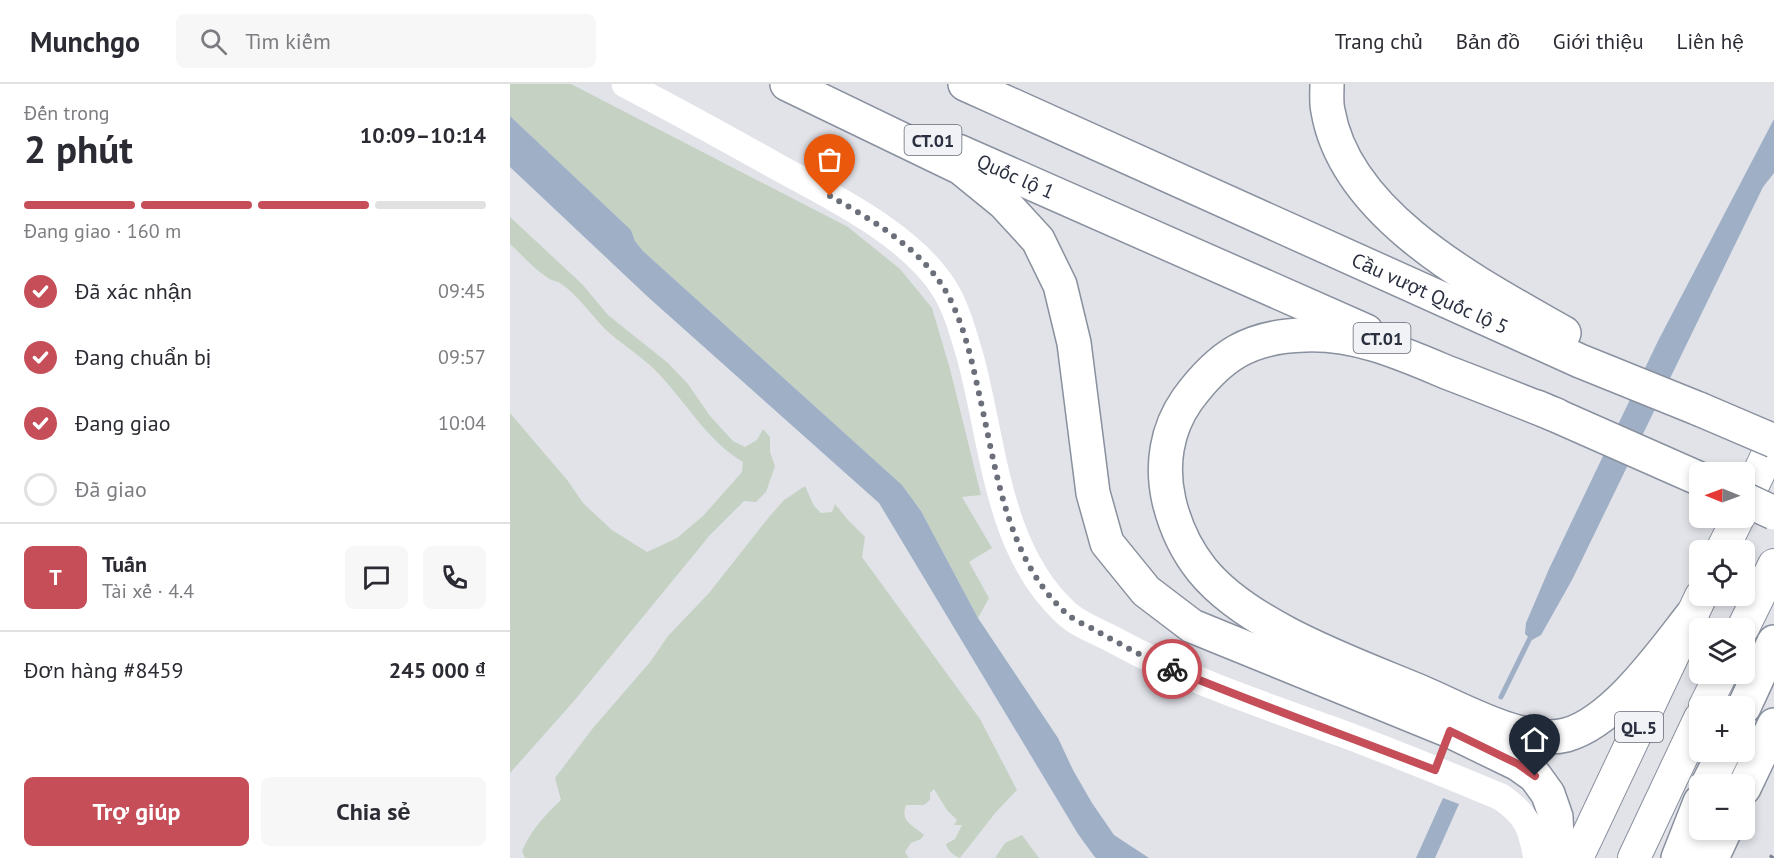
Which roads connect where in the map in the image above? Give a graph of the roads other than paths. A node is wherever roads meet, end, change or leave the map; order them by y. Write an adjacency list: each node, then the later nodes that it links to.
1 (625, 84): 22 (main road)
2 (787, 84): 20 (highway)
3 (802, 84): 7 (highway, Quốc lộ 1 / CT.01)
4 (965, 84): 6 (highway, Cầu vượt Quốc lộ 5)
5 (1327, 84): 6 (highway)
6 (1699, 409): 8 (highway, Cầu vượt Quốc lộ 5, bridge)
7 (1556, 415): 9 (highway, CT.01); 14 (highway)
8 (1774, 441): 10 (highway)
9 (1689, 474)
10 (1755, 480)
11 (1755, 506): 12 (highway, bridge)
12 (1774, 513)
13 (1774, 565): 16 (highway)
14 (1696, 606)
15 (1697, 606): 28 (highway, QL.5)
16 (1748, 618)
17 (1774, 642): 18 (highway)
18 (1749, 696)
19 (1774, 725): 23 (highway)
20 (1450, 731): 22 (main road); 27 (highway)
21 (1689, 741): 29 (highway, QL.5)
22 (1435, 770): 26 (main road)
23 (1751, 774)
24 (1689, 830): 30 (highway)
25 (1720, 840): 31 (highway)
26 (1537, 858)
27 (1558, 858)
28 (1577, 858)
29 (1634, 858)
30 (1678, 858)
31 (1712, 858)

